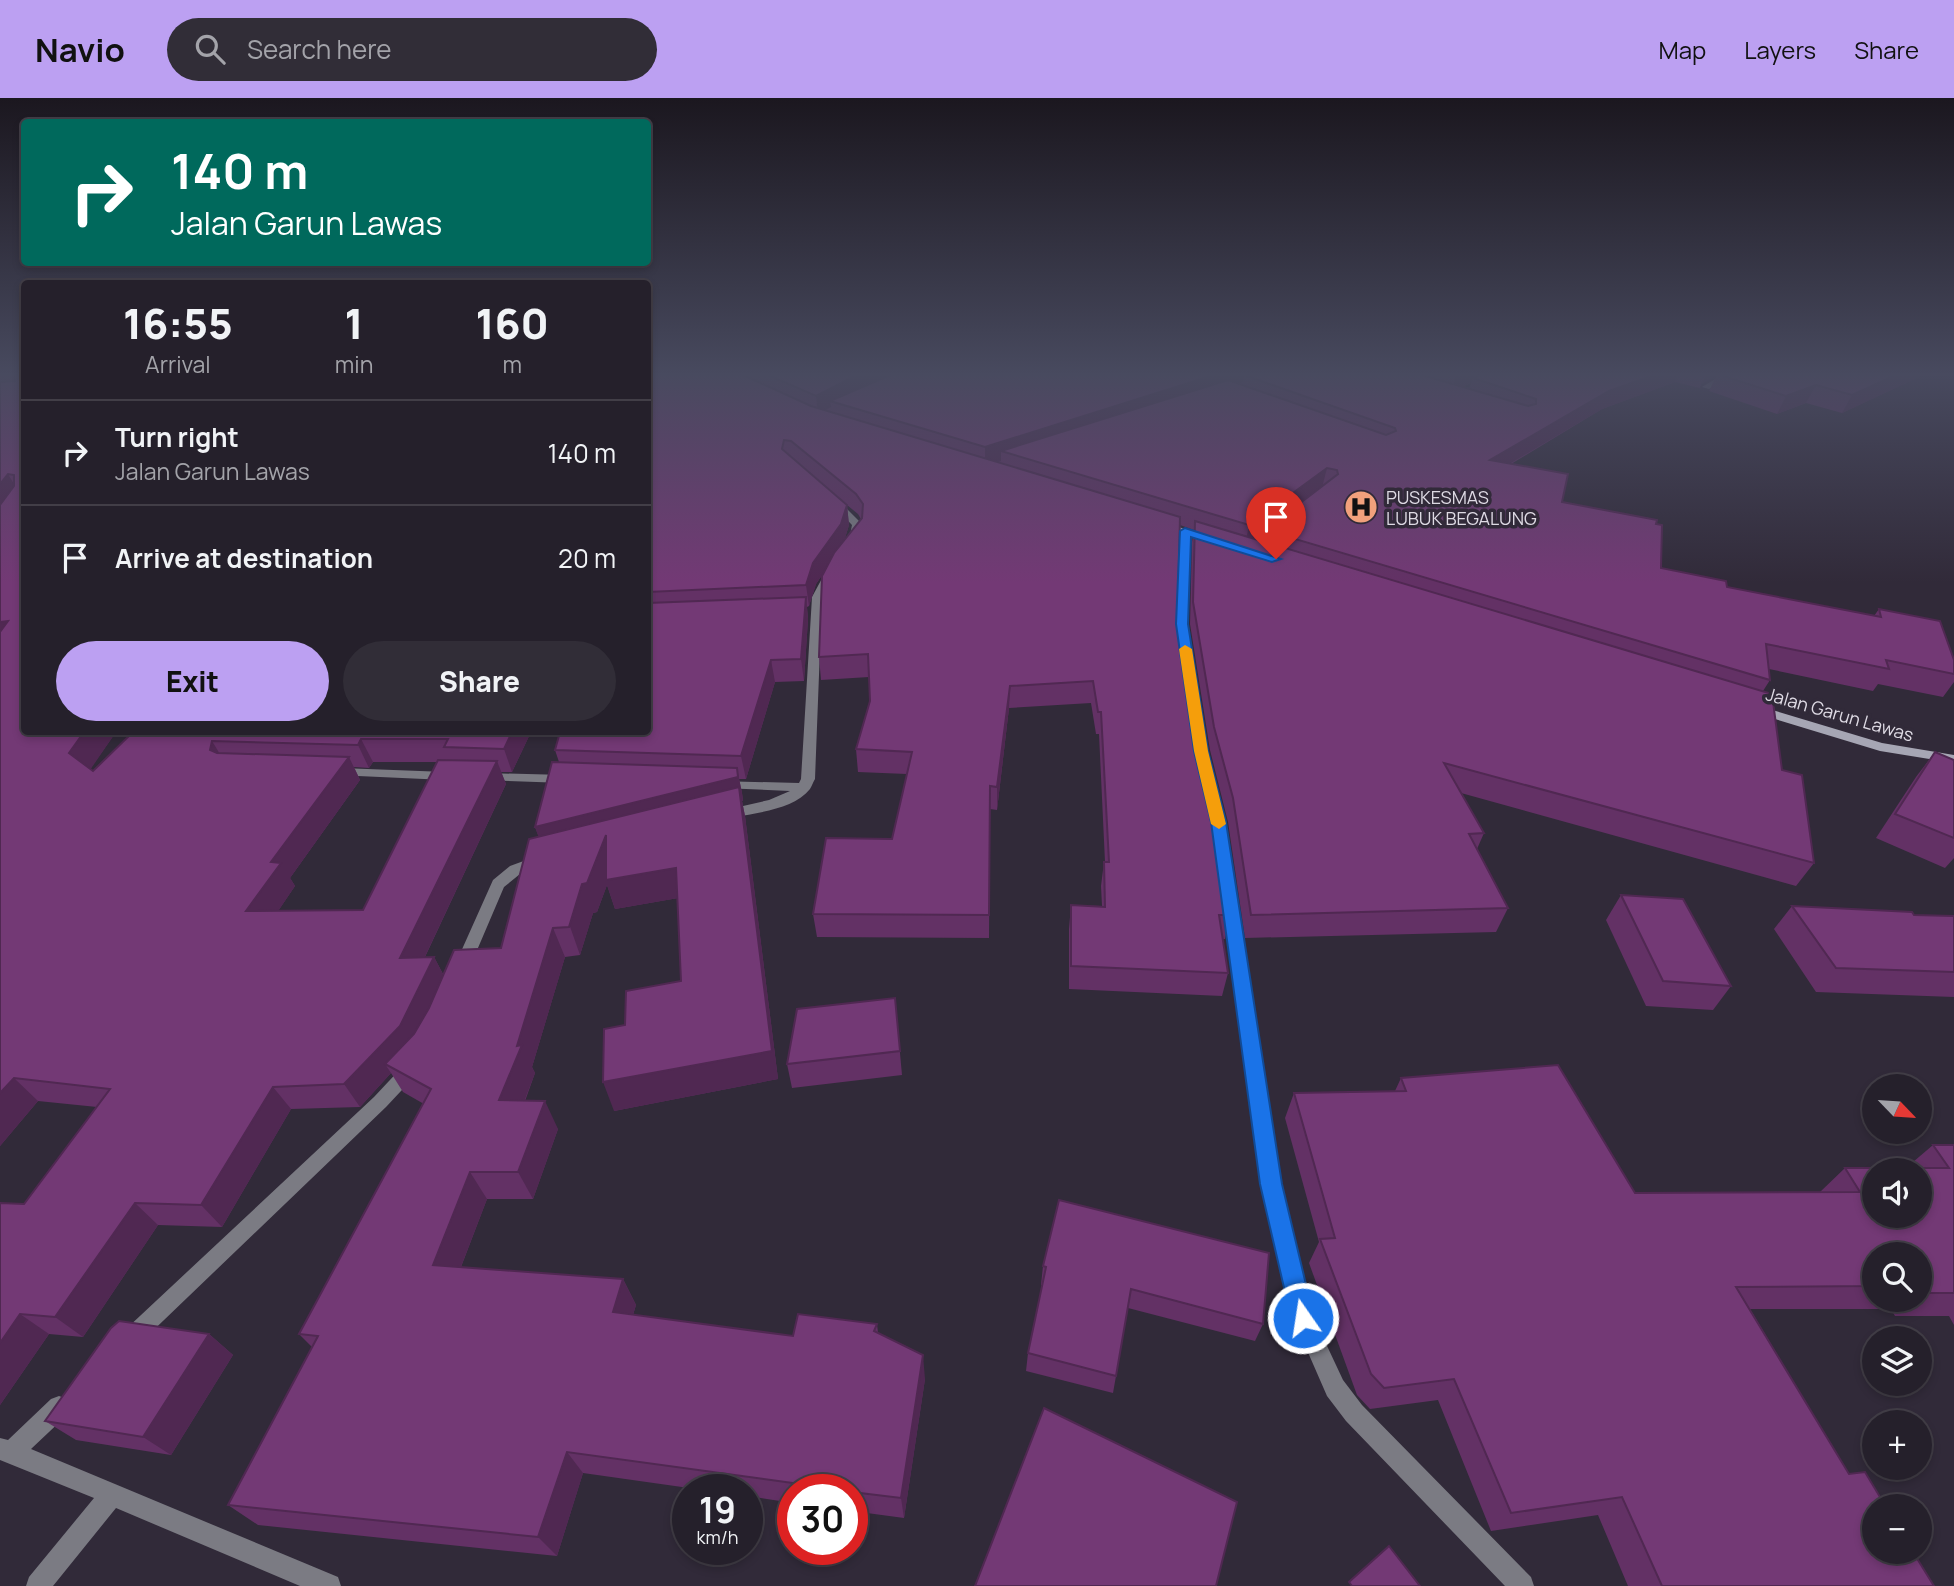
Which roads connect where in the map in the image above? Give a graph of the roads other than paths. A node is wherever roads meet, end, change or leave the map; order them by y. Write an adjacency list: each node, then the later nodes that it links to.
1 (825, 493): 5 (street)
2 (1145, 519): 3 (main road)
3 (1185, 531): 4 (main road); 25 (street)
4 (1224, 543)
5 (844, 554)
6 (836, 564): 8 (street)
7 (804, 612): 8 (street)
8 (818, 612): 14 (street)
9 (1749, 706): 10 (main road, Jalan Garun Lawas)
10 (1954, 759)
11 (330, 772): 12 (street)
12 (581, 780)
13 (707, 784): 14 (street)
14 (804, 787): 15 (street)
15 (709, 818)
16 (552, 857): 17 (street)
17 (457, 979)
18 (422, 1056): 19 (street)
19 (123, 1346)
20 (72, 1394): 21 (street)
21 (6, 1450): 22 (street)
22 (113, 1493): 23 (street); 24 (street)
23 (38, 1586)
24 (329, 1586)
25 (1522, 1586)

